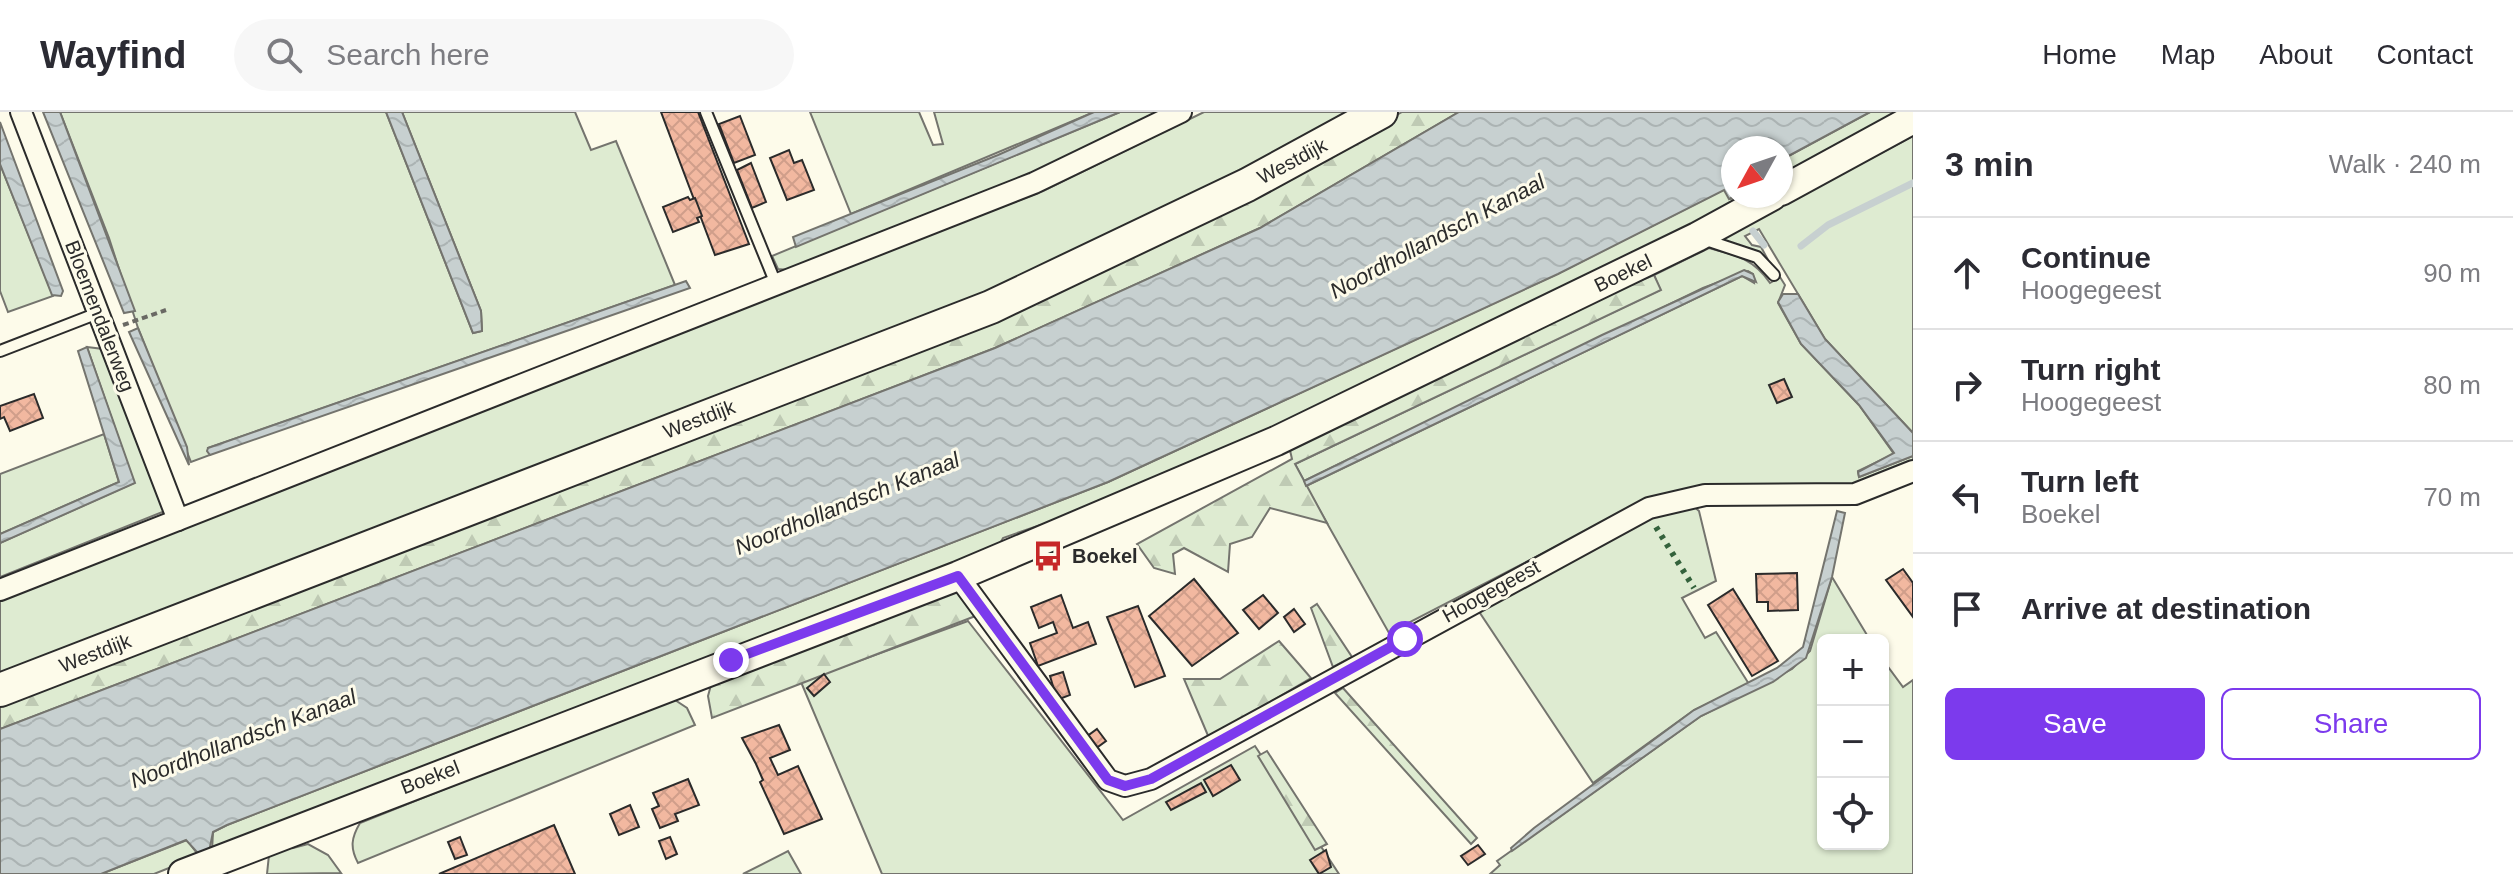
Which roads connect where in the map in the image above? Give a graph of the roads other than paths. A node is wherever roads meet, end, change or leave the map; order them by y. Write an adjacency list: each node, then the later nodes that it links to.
1 (21, 112): 11 (street, Bloemendalerweg)
2 (706, 112): 10 (lane)
3 (1181, 112): 10 (street)
4 (1381, 112): 17 (main road, Westdijk)
5 (1913, 119): 6 (street)
6 (1793, 184)
7 (1750, 208): 8 (street, Boekel)
8 (1697, 237): 9 (lane); 15 (street, Boekel)
9 (1774, 275)
10 (776, 284): 14 (street)
11 (102, 322): 12 (lane); 14 (street, Bloemendalerweg)
12 (0, 351)
13 (1913, 471): 15 (street, Hoogegeest)
14 (178, 520): 16 (street)
15 (958, 576): 18 (street, Boekel)
16 (0, 590)
17 (0, 690)
18 (189, 872)

